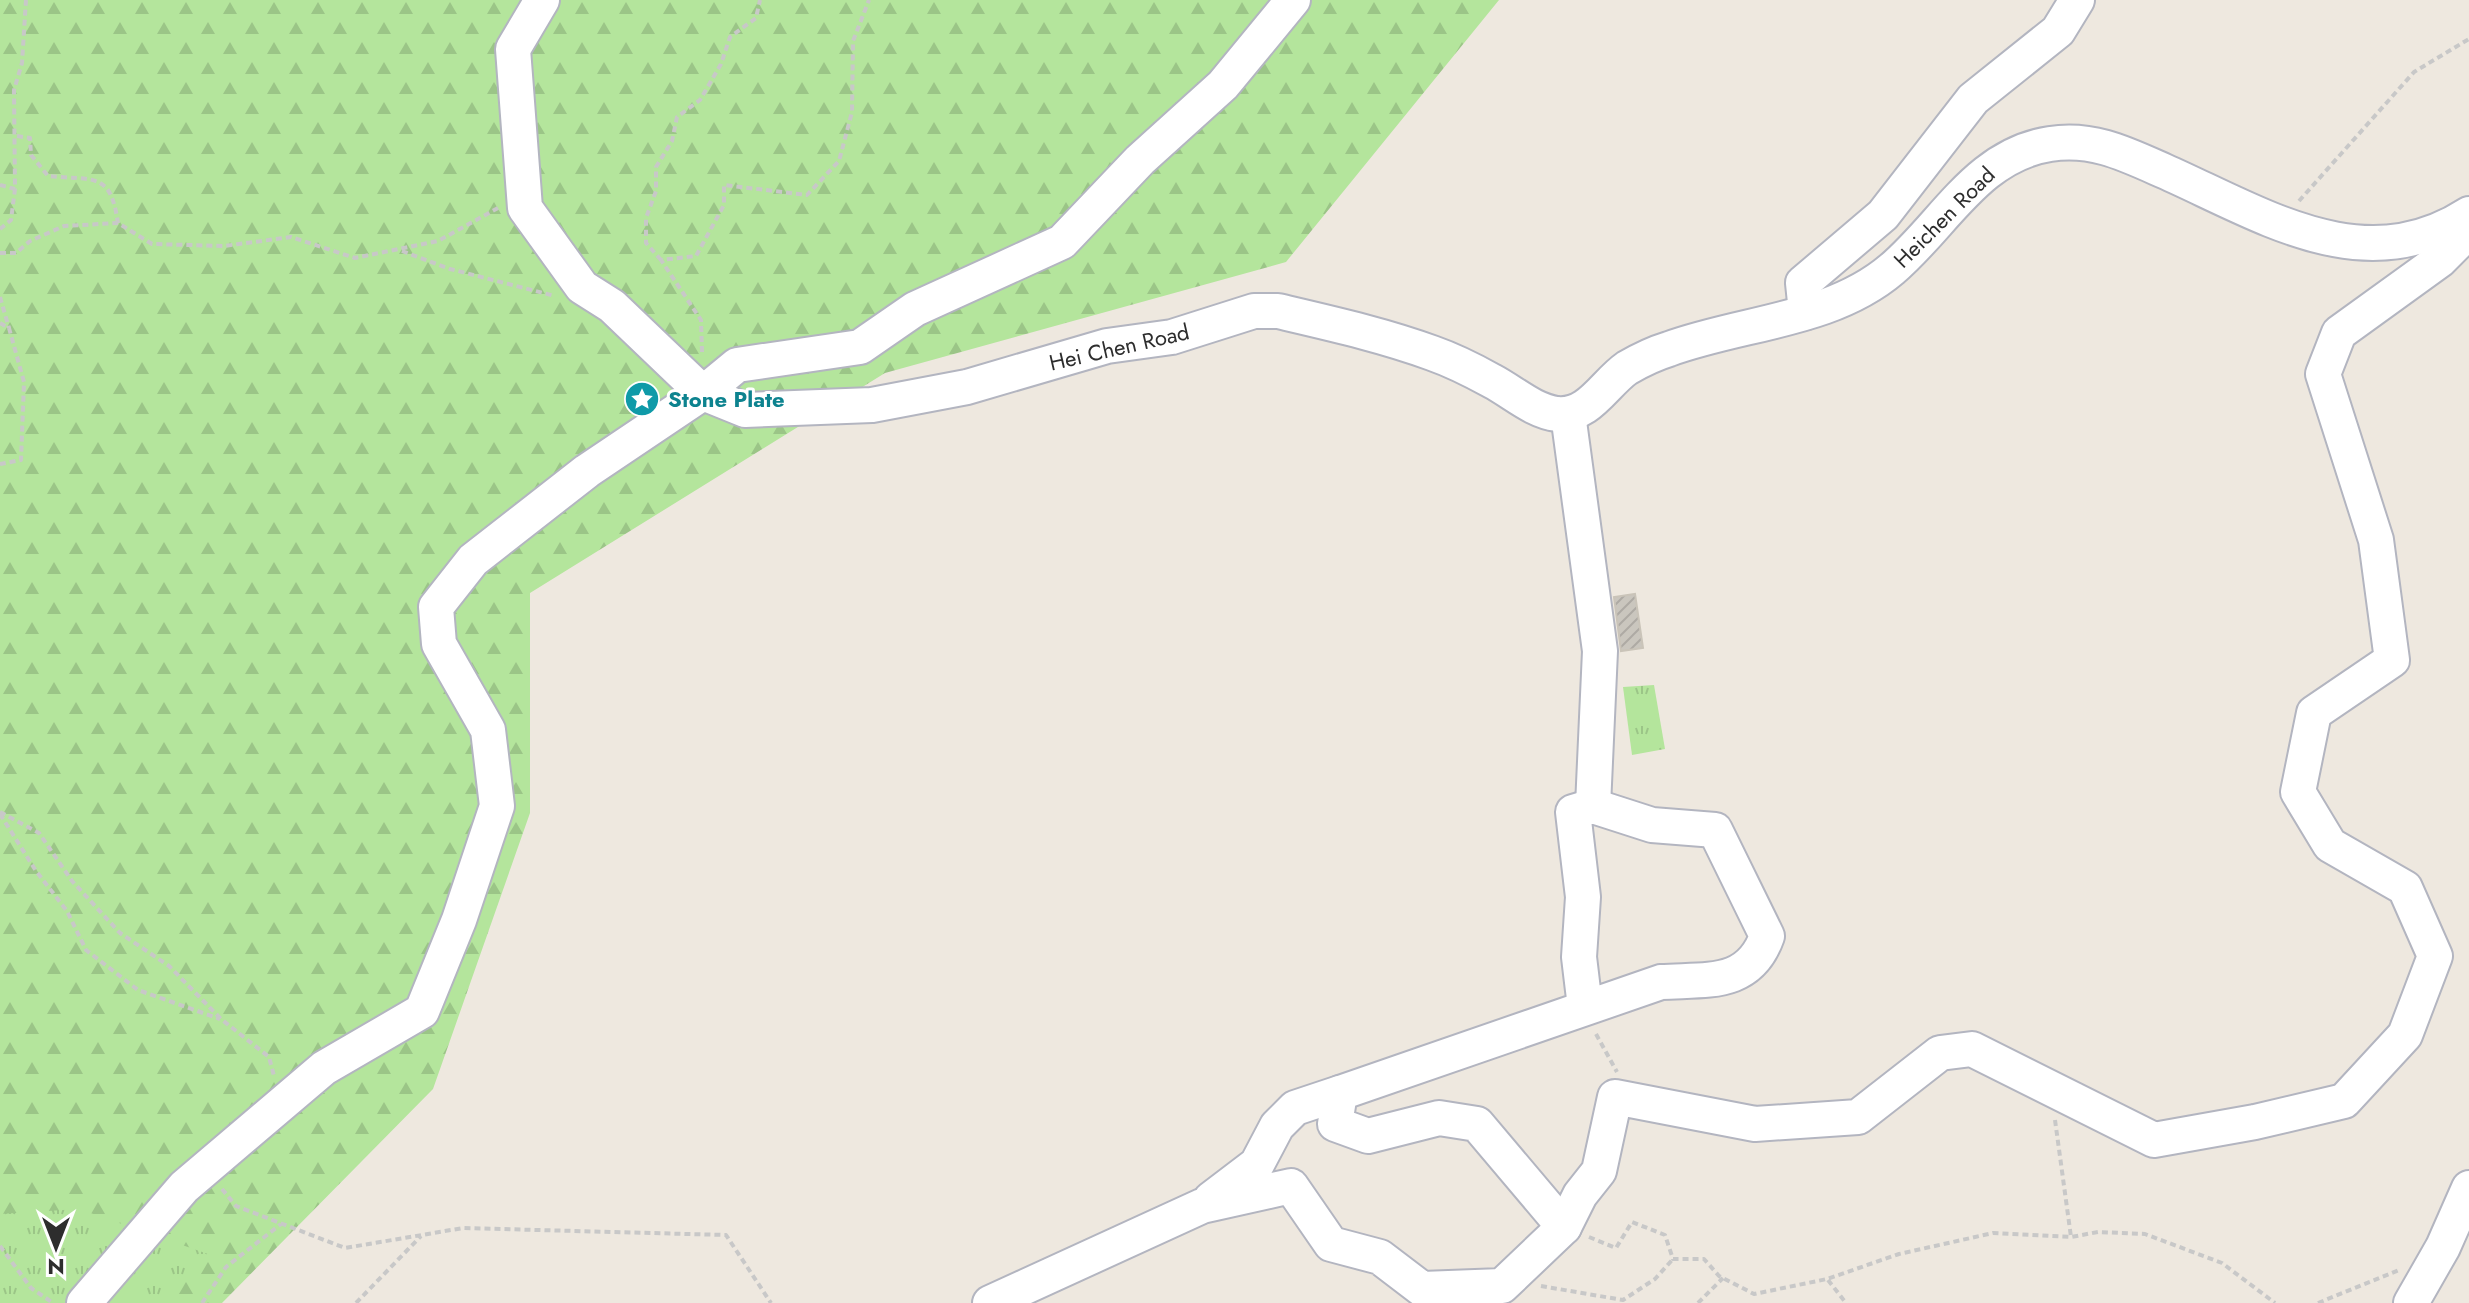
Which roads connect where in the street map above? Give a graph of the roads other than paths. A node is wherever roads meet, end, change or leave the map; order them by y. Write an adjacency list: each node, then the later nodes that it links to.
1 (542, 0): 7 (street)
2 (1293, 0): 7 (street)
3 (2077, 0): 6 (street)
4 (2469, 214): 6 (street, Heichen Road)
5 (2469, 231): 14 (street)
6 (1806, 312): 8 (street, Heichen Road)
7 (703, 393): 8 (street, Hei Chen Road); 15 (street)
8 (1568, 414): 9 (street)
9 (1593, 806): 10 (street); 10 (street)
10 (1585, 1007): 11 (street)
11 (1340, 1093): 13 (street); 14 (street)
12 (2469, 1188): 17 (street)
13 (1202, 1206): 14 (street); 16 (street)
14 (1564, 1227)
15 (84, 1303)
16 (990, 1303)
17 (2411, 1303)

